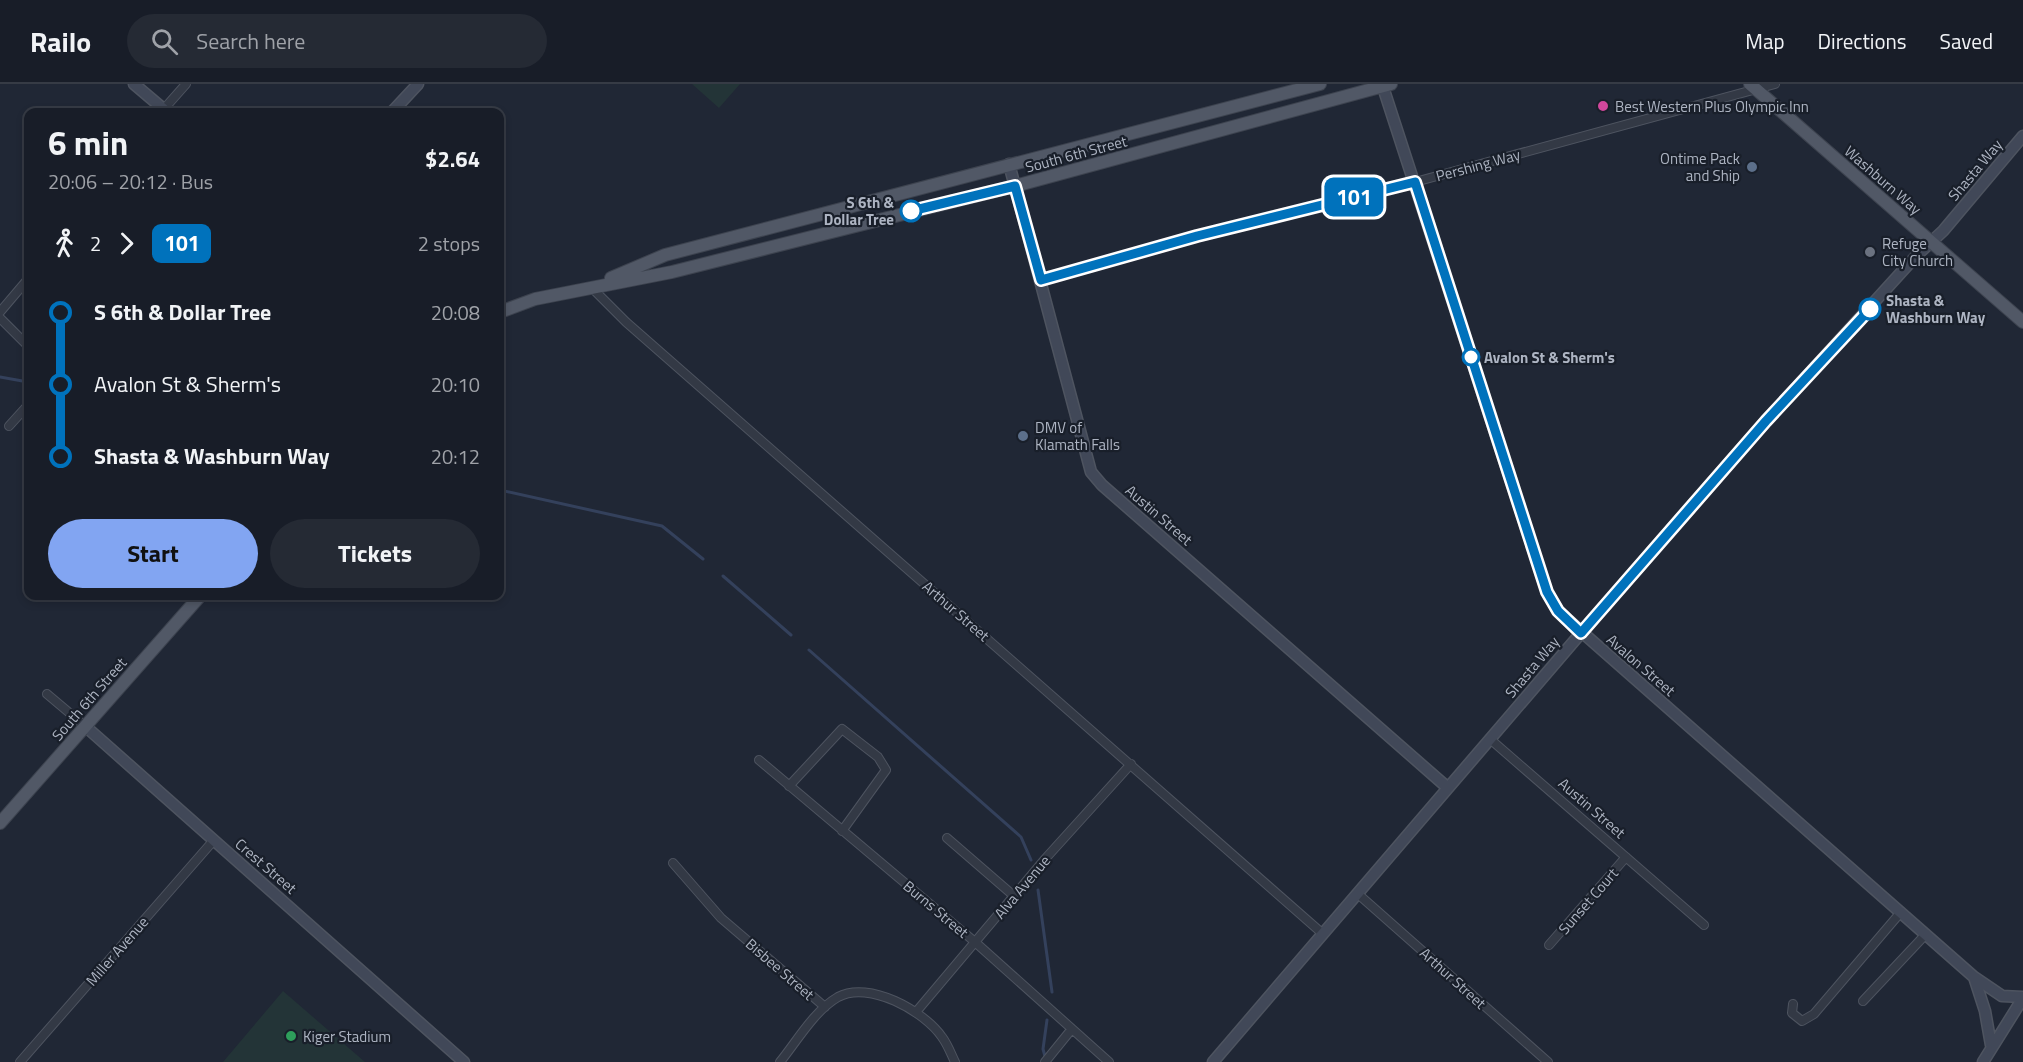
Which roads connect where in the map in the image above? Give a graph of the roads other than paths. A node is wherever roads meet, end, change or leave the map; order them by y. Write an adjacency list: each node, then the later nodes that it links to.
1 (134, 84): 8 (street)
2 (186, 84): 9 (street)
3 (418, 84): 10 (street)
4 (1320, 84): 12 (main road, South 6th Street)
5 (1775, 84): 7 (street, Pershing Way)
6 (1386, 85): 13 (street, Avalon Street); 14 (main road, South 6th Street)
7 (1753, 87): 13 (street, Pershing Way); 15 (main road, Washburn Way)
8 (162, 108)
9 (167, 108)
10 (396, 108)
11 (2023, 136): 15 (street, Shasta Way)
12 (1009, 164): 14 (street, Austin Street); 18 (main road, South 6th Street)
13 (1415, 182): 16 (street, Pershing Way); 27 (street, Avalon Street)
14 (1015, 186): 16 (street, Austin Street); 18 (main road, South 6th Street)
15 (1931, 242): 22 (main road, Washburn Way); 27 (street, Shasta Way)
16 (1041, 280): 34 (street, Austin Street)
17 (24, 284): 20 (street)
18 (591, 287): 19 (main road, South 6th Street); 32 (street, Arthur Street)
19 (504, 311)
20 (0, 312)
21 (0, 318): 23 (street)
22 (2023, 322)
23 (24, 342)
24 (24, 409): 25 (street)
25 (9, 426)
26 (196, 600): 29 (main road, South 6th Street)
27 (1581, 633): 30 (street, Shasta Way); 43 (street, Avalon Street)
28 (47, 694): 29 (street, Crest Street)
29 (85, 726): 35 (main road, South 6th Street); 38 (street, Crest Street)
30 (1490, 739): 34 (street, Shasta Way); 39 (street, Austin Street)
31 (759, 760): 33 (street, Burns Street)
32 (1131, 764): 42 (street, Alva Avenue); 45 (street, Arthur Street)
33 (789, 786): 36 (street, Burns Street); 36 (street)
34 (1448, 789): 41 (street, Shasta Way)
35 (0, 823)
36 (842, 831): 47 (street, Burns Street)
37 (947, 837): 42 (street)
38 (214, 840): 58 (street, Miller Avenue); 59 (street, Crest Street)
39 (1626, 857): 44 (street, Austin Street); 48 (street, Sunset Court)
40 (673, 863): 53 (street, Bisbee Street)
41 (1358, 894): 45 (street, Shasta Way); 65 (street, Arthur Street)
42 (1014, 896): 47 (street, Alva Avenue)
43 (1901, 912): 46 (street, Avalon Street); 52 (street)
44 (1704, 926)
45 (1323, 934): 64 (street, Shasta Way)
46 (1926, 934): 49 (street, Avalon Street); 51 (street)
47 (975, 942): 54 (street, Alva Avenue); 55 (street, Burns Street)
48 (1549, 945)
49 (1974, 976): 50 (street, Avalon Street); 56 (street)
50 (2023, 998): 56 (street)
51 (1863, 1001)
52 (1793, 1004)
53 (825, 1007): 54 (street, Bisbee Street); 60 (street)
54 (916, 1012): 61 (street, Bisbee Street)
55 (1071, 1030): 62 (street); 63 (street, Burns Street)
56 (1991, 1045): 57 (street)
57 (1984, 1060)
58 (20, 1062)
59 (464, 1062)
60 (780, 1062)
61 (955, 1062)
62 (1045, 1062)
63 (1109, 1062)
64 (1213, 1062)
65 (1548, 1062)

